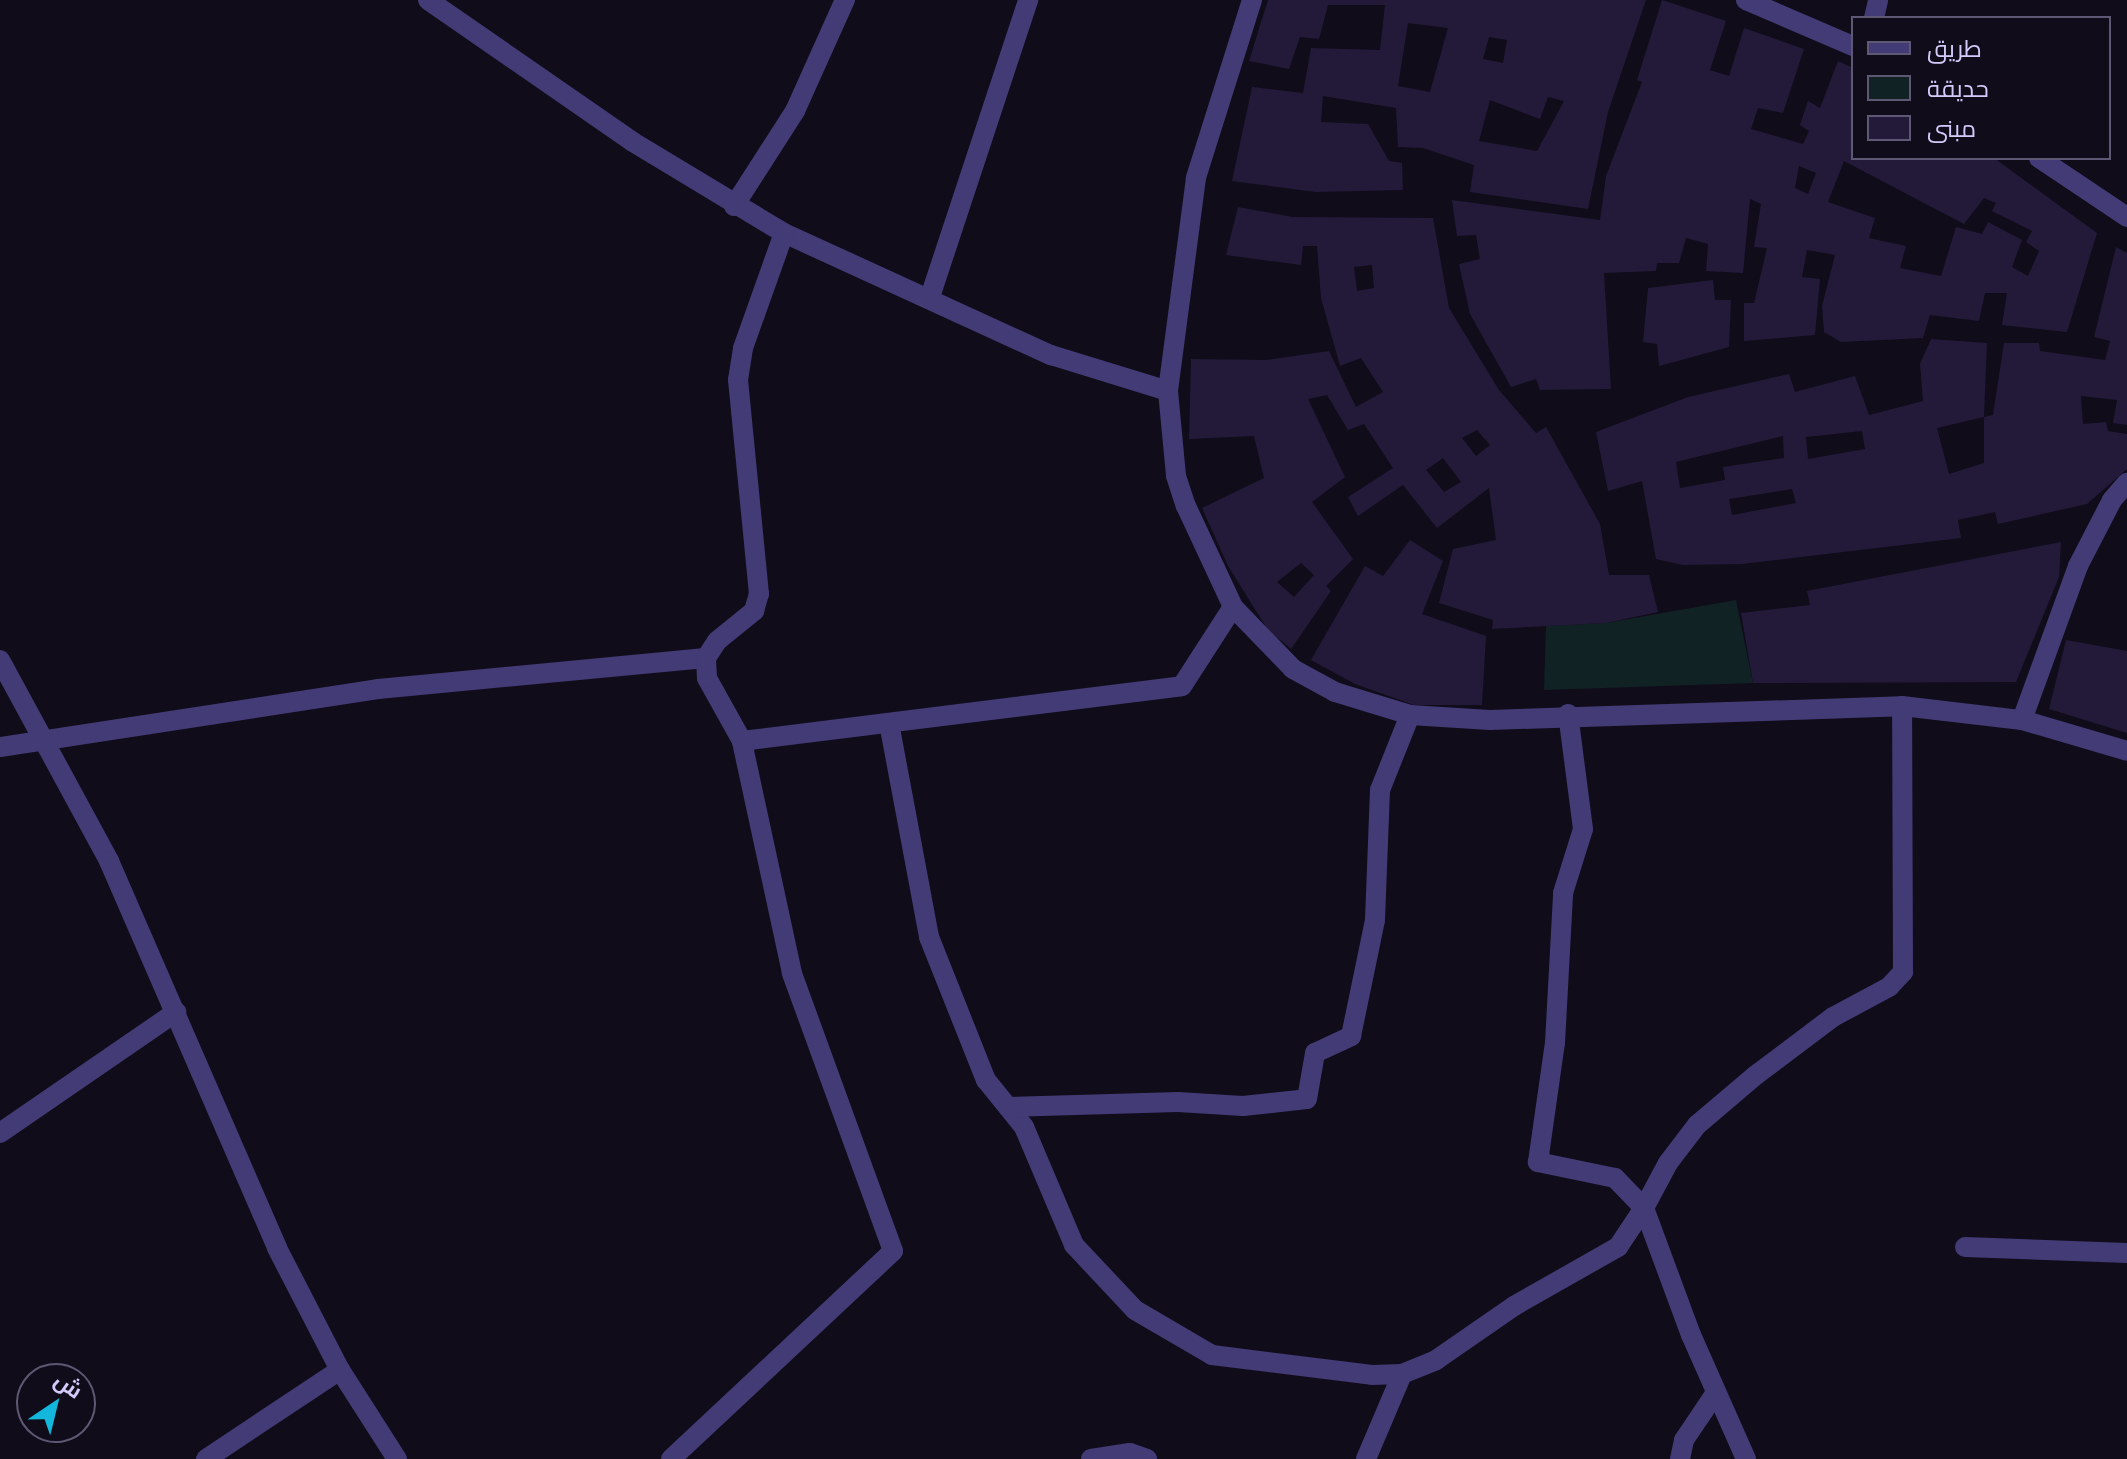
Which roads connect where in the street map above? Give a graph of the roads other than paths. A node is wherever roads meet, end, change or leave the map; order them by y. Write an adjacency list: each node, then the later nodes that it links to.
1 (428, 0): 8 (street)
2 (845, 0): 8 (street)
3 (1028, 0): 11 (street)
4 (1252, 0): 12 (street)
5 (1746, 0): 6 (street)
6 (1851, 45)
7 (2042, 160): 9 (street)
8 (734, 206): 10 (street)
9 (2127, 217)
10 (784, 233): 11 (street); 15 (street)
11 (930, 297): 12 (street)
12 (1168, 391): 14 (street)
13 (2127, 483): 20 (street)
14 (1233, 607): 19 (street); 21 (street)
15 (706, 658): 22 (street); 23 (street)
16 (0, 660): 23 (street)
17 (1902, 706): 18 (street); 20 (street); 29 (street)
18 (1568, 714): 19 (street); 29 (street)
19 (1410, 715): 27 (street)
20 (2022, 720): 25 (street)
21 (889, 723): 22 (street); 27 (street)
22 (742, 741): 37 (street)
23 (42, 742): 24 (street); 26 (street)
24 (0, 747)
25 (2127, 751)
26 (176, 1012): 28 (street); 32 (street)
27 (1008, 1107): 33 (street)
28 (0, 1133)
29 (1644, 1208): 33 (street); 34 (street)
30 (1965, 1247): 31 (street)
31 (2127, 1253)
32 (340, 1370): 35 (street); 36 (street)
33 (1402, 1374): 40 (street)
34 (1715, 1394): 41 (street); 42 (street)
35 (206, 1459)
36 (397, 1459)
37 (671, 1459)
38 (1091, 1459): 39 (street)
39 (1147, 1459)
40 (1366, 1459)
41 (1680, 1459)
42 (1746, 1459)

